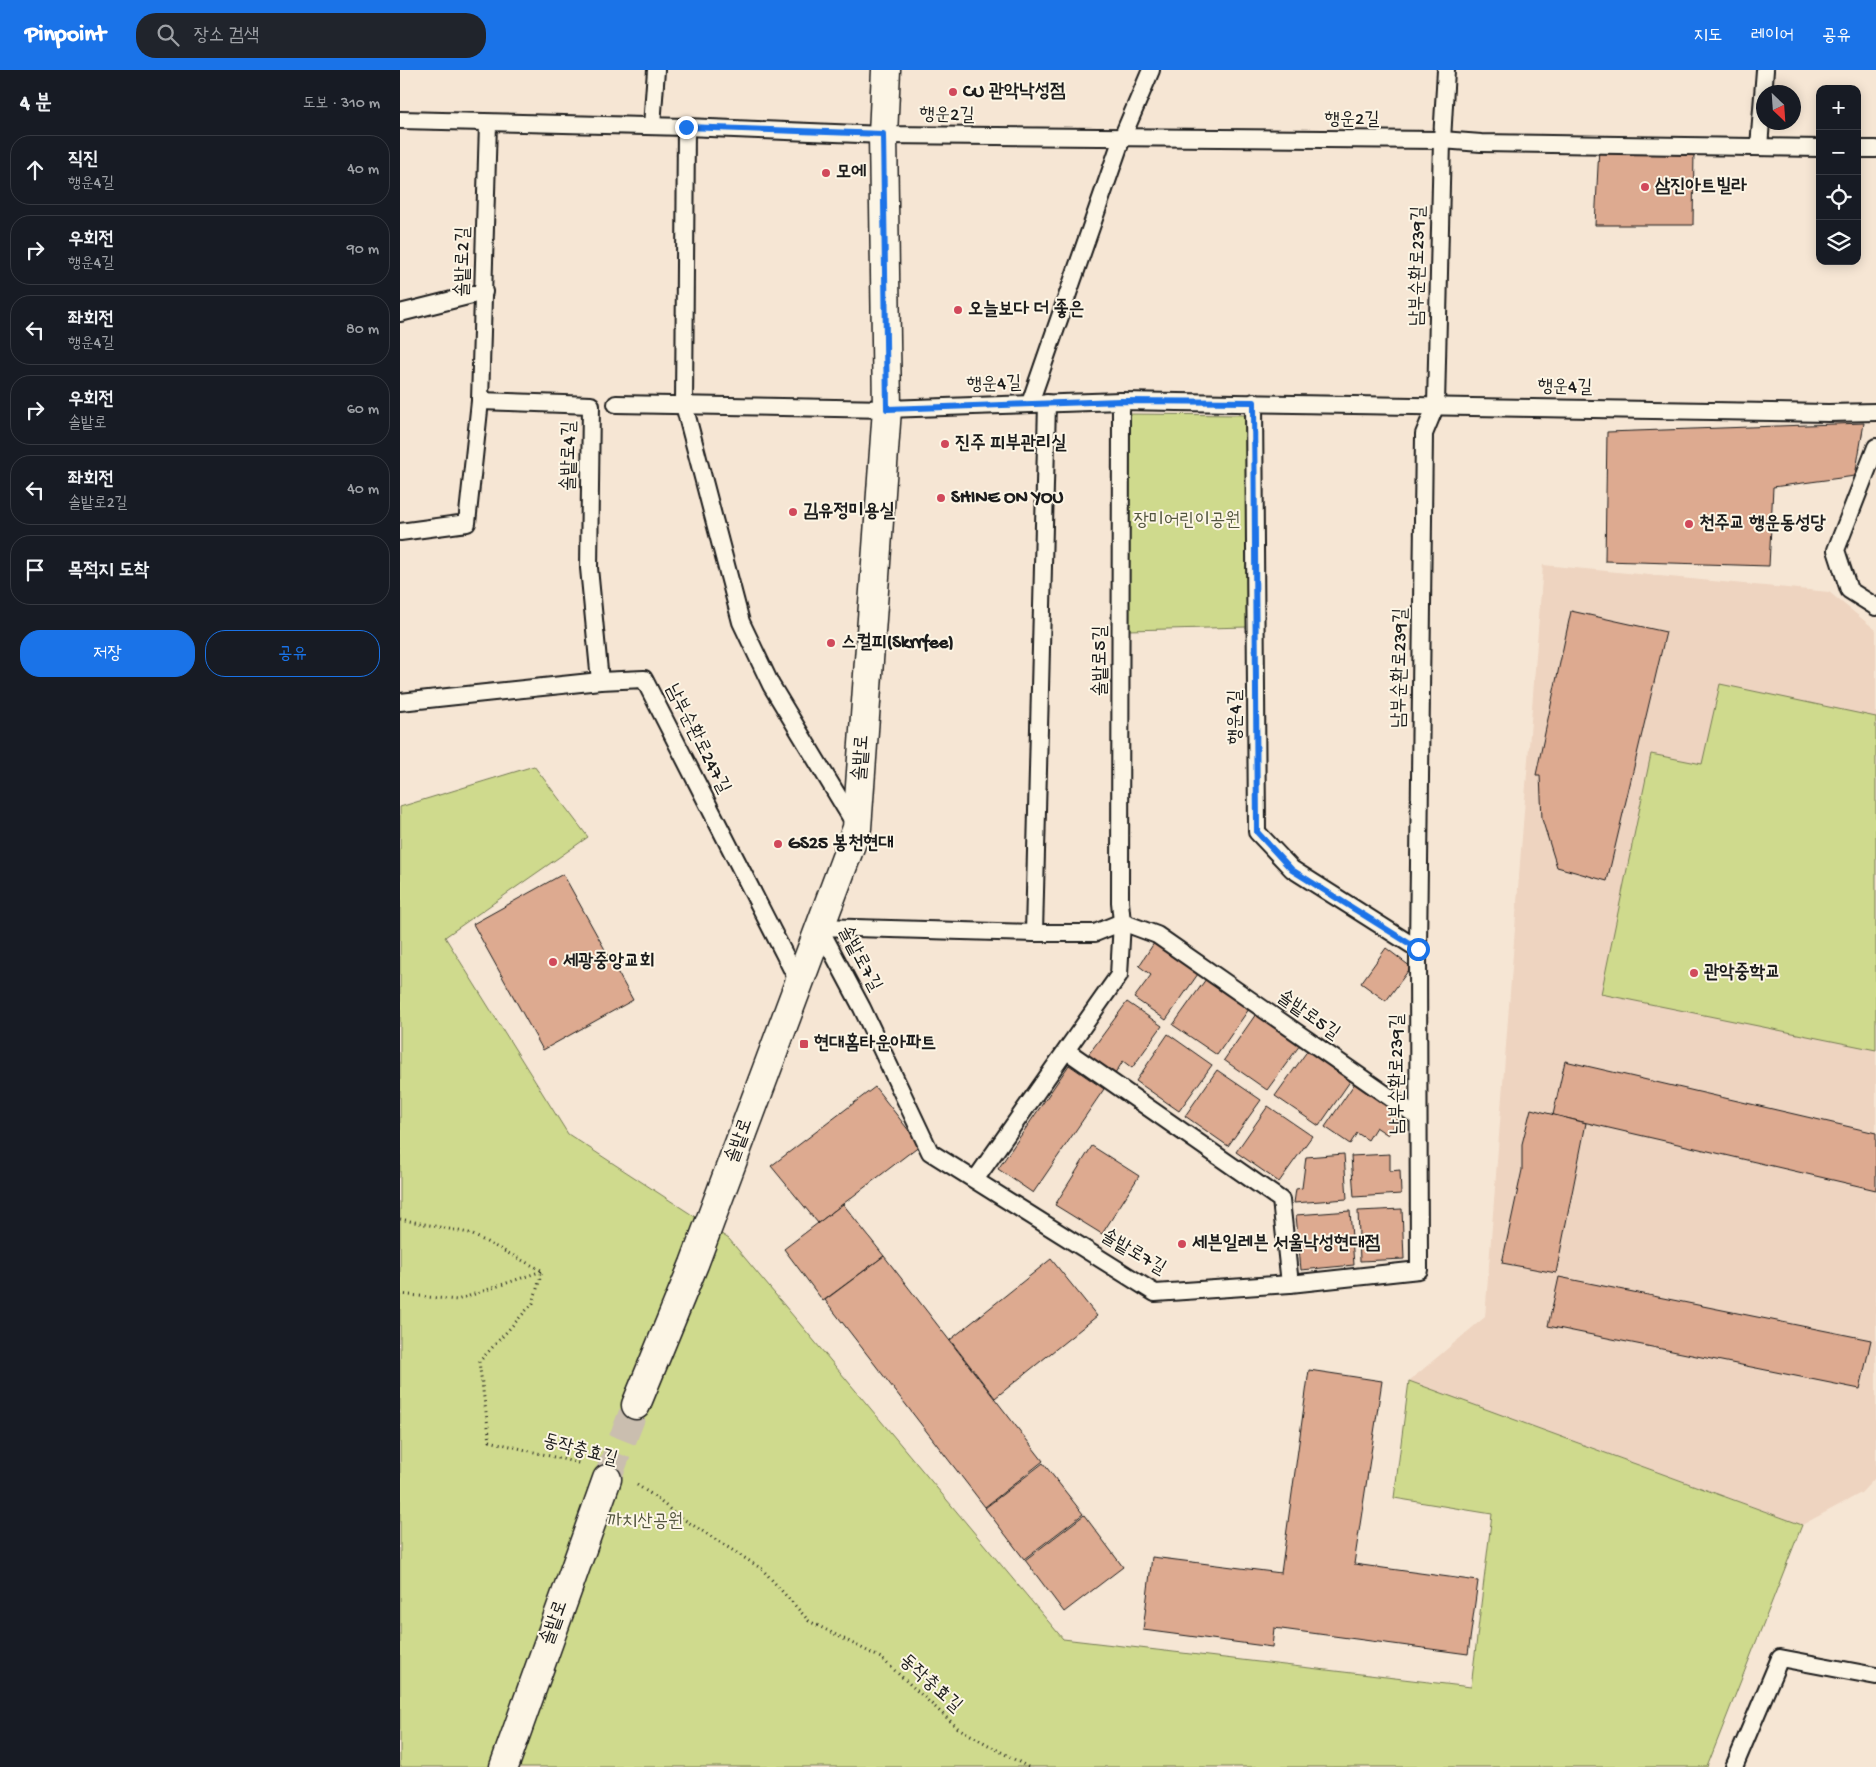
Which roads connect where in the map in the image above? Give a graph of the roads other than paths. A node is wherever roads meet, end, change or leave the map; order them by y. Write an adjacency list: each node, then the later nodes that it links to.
1 (656, 70): 8 (lane)
2 (886, 70): 10 (street, 솔밭로)
3 (1151, 70): 11 (lane)
4 (1446, 70): 12 (lane, 남부순환로239길)
5 (1765, 70): 13 (lane)
6 (400, 120): 7 (lane)
7 (488, 123): 8 (lane); 17 (lane, 솔밭로2길)
8 (652, 126): 9 (lane)
9 (686, 127): 10 (lane); 25 (lane)
10 (883, 134): 11 (lane, 행운2길); 27 (street, 솔밭로)
11 (1122, 138): 12 (lane, 행운2길); 22 (lane)
12 (1442, 140): 13 (lane, 행운2길); 26 (lane, 남부순환로239길)
13 (1759, 147): 14 (lane, 행운2길)
14 (1816, 148)
15 (1861, 149): 16 (lane)
16 (1876, 149)
17 (484, 292): 18 (lane); 19 (lane, 솔밭로2길)
18 (400, 313)
19 (480, 401): 30 (lane); 32 (lane, 솔밭로4길)
20 (1121, 401): 21 (lane, 행운4길); 23 (lane, 행운4길); 35 (lane, 솔밭로5길)
21 (1254, 402): 26 (lane, 행운4길); 38 (lane, 행운4길)
22 (1030, 403): 23 (lane, 행운4길); 27 (lane, 행운4길)
23 (1047, 403): 37 (lane)
24 (616, 404): 25 (lane)
25 (684, 405): 27 (lane); 34 (lane)
26 (1436, 406): 28 (lane, 행운4길); 38 (lane, 남부순환로239길)
27 (887, 409): 34 (street, 솔밭로)
28 (1876, 412)
29 (1876, 447): 31 (lane)
30 (400, 532)
31 (1876, 607)
32 (600, 681): 33 (lane, 남부순환로247길); 39 (lane, 남부순환로247길)
33 (400, 702)
34 (857, 828): 36 (street, 솔밭로)
35 (1122, 922): 37 (lane); 40 (lane); 41 (lane, 솔밭로5길)
36 (819, 927): 37 (lane); 39 (street, 솔밭로); 42 (lane, 솔밭로7길)
37 (1034, 933)
38 (1418, 949): 41 (lane, 남부순환로239길)
39 (799, 983): 45 (street, 솔밭로)
40 (1067, 1051): 42 (lane); 44 (lane)
41 (1418, 1117): 43 (lane, 남부순환로239길)
42 (975, 1180): 44 (lane, 솔밭로7길)
43 (1420, 1270): 44 (lane, 솔밭로7길)
44 (1290, 1284)
45 (636, 1405)
46 (599, 1473): 48 (street, 솔밭로)
47 (1876, 1676): 49 (lane)
48 (504, 1767)
49 (1734, 1767)

